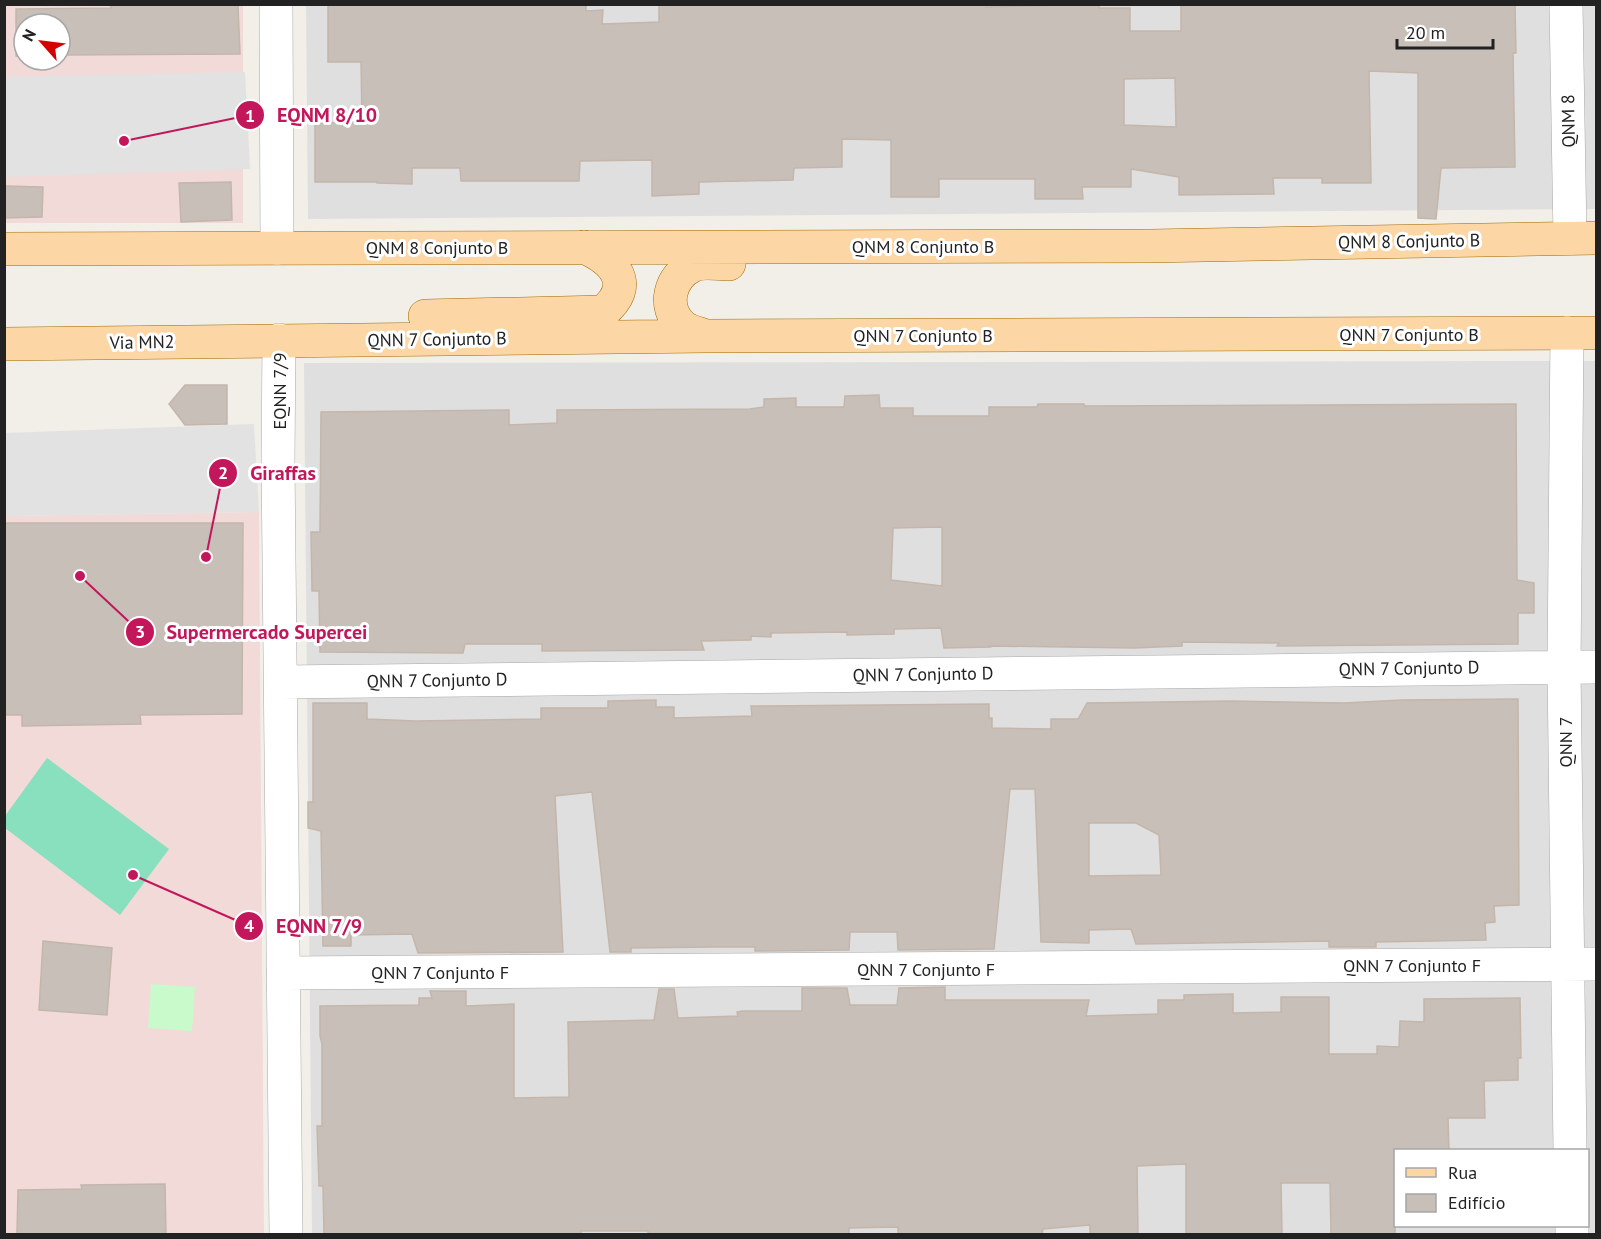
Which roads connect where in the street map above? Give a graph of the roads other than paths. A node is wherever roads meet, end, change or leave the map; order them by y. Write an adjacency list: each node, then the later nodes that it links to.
1 (276, 4): 6 (street)
2 (1566, 4): 3 (street, QNM 8)
3 (1583, 238): 4 (main road, QNM 8 Conjunto B)
4 (1066, 246): 5 (main road, QNM 8 Conjunto B); 9 (main road)
5 (584, 247): 6 (main road, QNM 8 Conjunto B); 10 (main road)
6 (277, 248): 7 (main road)
7 (4, 249)
8 (1582, 333): 9 (main road, QNN 7 Conjunto B); 12 (street, QNN 7)
9 (706, 336): 10 (main road, QNN 7 Conjunto B)
10 (292, 340): 11 (main road, Via MN2); 14 (street, EQNN 7/9)
11 (4, 344)
12 (1564, 667): 13 (street, QNN 7 Conjunto D); 14 (street, QNN 7 Conjunto D); 15 (street, QNN 7)
13 (1596, 667)
14 (281, 682): 16 (street, EQNN 7/9)
15 (1582, 964): 16 (street, QNN 7 Conjunto F); 17 (street, QNN 7)
16 (285, 973): 18 (street, EQNN 7/9)
17 (1570, 1149)
18 (286, 1234)

